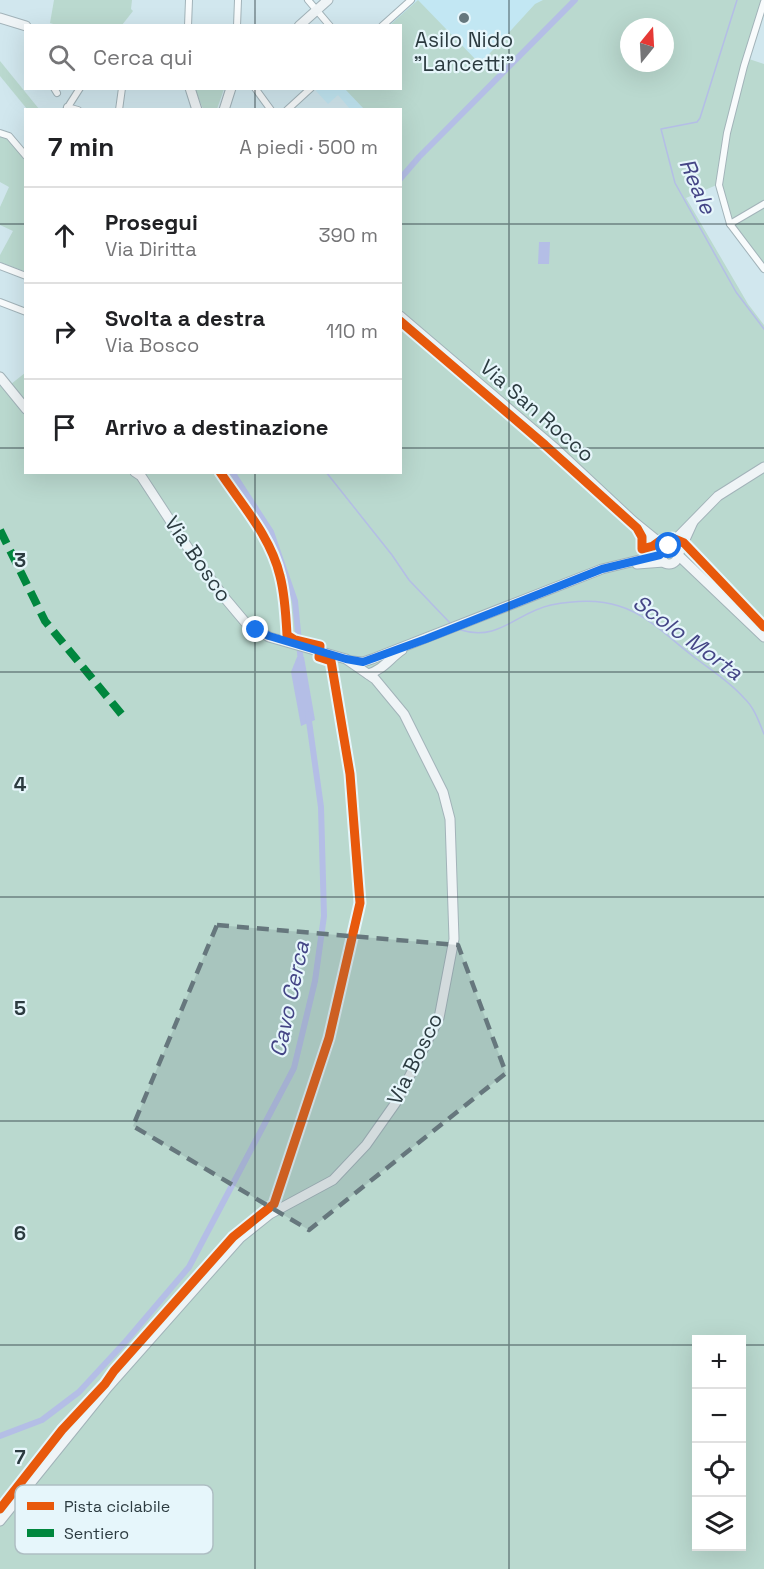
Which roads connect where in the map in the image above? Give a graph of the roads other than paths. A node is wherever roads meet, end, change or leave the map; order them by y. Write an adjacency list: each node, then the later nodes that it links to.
1 (189, 0): 8 (street)
2 (238, 0): 9 (street)
3 (308, 0): 7 (street)
4 (328, 0): 7 (street)
5 (411, 0): 12 (street)
6 (764, 2): 28 (street)
7 (316, 10): 10 (street); 11 (street)
8 (188, 24)
9 (237, 24)
10 (301, 24)
11 (328, 24)
12 (384, 24)
13 (79, 90): 19 (street)
14 (123, 90): 20 (street)
15 (191, 90): 21 (street)
16 (230, 90): 22 (street)
17 (256, 90): 23 (street)
18 (309, 90): 24 (street)
19 (66, 108)
20 (119, 108)
21 (196, 108)
22 (225, 108)
23 (270, 108)
24 (289, 108)
25 (0, 133): 26 (street)
26 (24, 154)
27 (764, 204): 28 (street)
28 (730, 224): 30 (street)
29 (0, 266): 31 (street)
30 (764, 269)
31 (24, 275)
32 (0, 302): 33 (street)
33 (24, 311)
34 (402, 318): 39 (street, Via San Rocco)
35 (0, 377): 36 (street)
36 (24, 407)
37 (764, 467): 40 (street)
38 (138, 474): 48 (street, Via Bosco)
39 (633, 521): 41 (street, Via San Rocco); 42 (street, Via San Rocco)
40 (693, 522): 42 (street); 43 (street)
41 (645, 536): 42 (street, Via San Rocco); 44 (street)
42 (665, 552): 43 (street); 43 (street); 44 (street); 45 (street)
43 (677, 558): 46 (street)
44 (641, 559): 45 (street)
45 (614, 565): 47 (street)
46 (764, 637)
47 (408, 645): 49 (street); 50 (street)
48 (346, 659): 49 (street); 51 (street, Via Bosco)
49 (372, 659): 51 (street)
50 (387, 664): 51 (street); 52 (street)
51 (368, 674): 52 (street, Via Bosco)
52 (385, 690): 53 (street, Via Bosco)
53 (29, 1485)
54 (15, 1502): 55 (street, Via Bosco)
55 (0, 1521)

